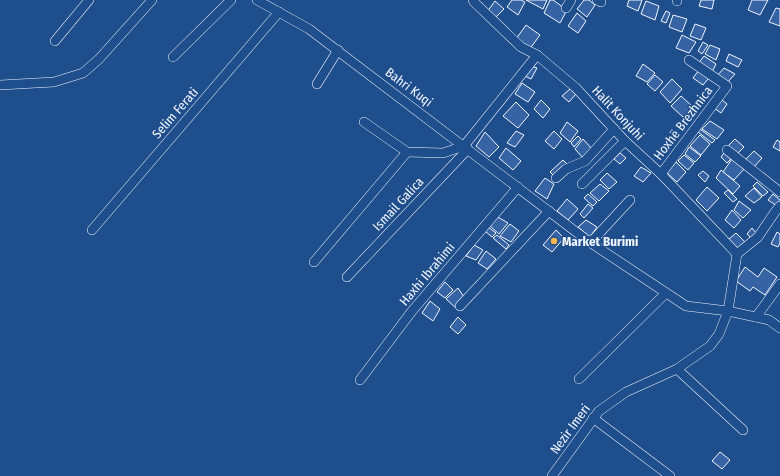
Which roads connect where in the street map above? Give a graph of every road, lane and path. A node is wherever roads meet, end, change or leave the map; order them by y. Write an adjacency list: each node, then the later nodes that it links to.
1 (89, 0): 7 (street)
2 (152, 0): 13 (street)
3 (231, 0): 10 (street)
4 (257, 0): 6 (street, Bahri Kuqi)
5 (473, 0): 9 (street, Halit Konjuhi)
6 (279, 12): 8 (street, Bahri Kuqi); 28 (street, Selim Ferati)
7 (55, 41)
8 (338, 50): 12 (street); 17 (street, Bahri Kuqi)
9 (537, 55): 15 (street, Halit Konjuhi); 17 (street, Ismail Galica)
10 (173, 57)
11 (689, 60): 20 (street, Hoxhë Brezhnica)
12 (317, 84)
13 (0, 85)
14 (364, 122): 19 (street)
15 (614, 129): 16 (street, Halit Konjuhi); 21 (street)
16 (625, 141): 20 (street, Halit Konjuhi); 22 (street)
17 (466, 148): 19 (street); 23 (street, Bahri Kuqi); 32 (street, Ismail Galica)
18 (727, 150): 24 (street)
19 (407, 152): 31 (street)
20 (662, 174): 30 (street, Halit Konjuhi)
21 (556, 178)
22 (582, 184)
23 (518, 187): 27 (street, Bahri Kuqi); 41 (street, Haxhi Ibrahimi)
24 (780, 192)
25 (630, 200): 29 (street)
26 (780, 206): 30 (street)
27 (549, 211): 29 (street, Bahri Kuqi); 35 (street)
28 (92, 230)
29 (588, 241): 34 (street, Bahri Kuqi)
30 (737, 254): 36 (street, Nezir Imeri)
31 (314, 262)
32 (347, 277)
33 (780, 284): 37 (street)
34 (666, 293): 36 (street, Bahri Kuqi); 40 (street)
35 (460, 306)
36 (728, 311): 37 (street, Bahri Kuqi); 39 (street, Nezir Imeri)
37 (756, 317): 38 (street, Bahri Kuqi)
38 (780, 328)
39 (677, 369): 42 (street, Nezir Imeri); 43 (street)
40 (579, 379)
41 (360, 380)
42 (594, 418): 44 (street, Nezir Imeri); 45 (street)
43 (743, 430)
44 (553, 476)
45 (670, 476)

